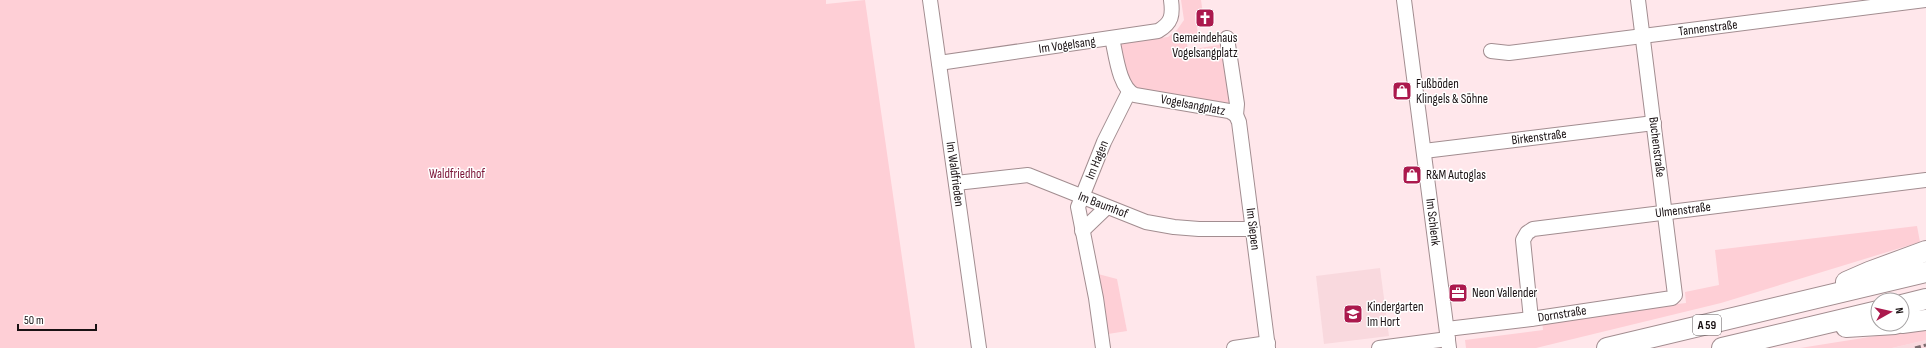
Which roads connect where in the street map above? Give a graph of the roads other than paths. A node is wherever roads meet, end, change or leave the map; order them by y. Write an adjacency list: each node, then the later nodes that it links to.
1 (930, 0): 10 (street, Im Waldfrieden)
2 (1171, 0): 7 (street, Im Vogelsang)
3 (1404, 0): 14 (street, Im Schlenk)
4 (1638, 0): 6 (street, Buchenstraße)
5 (1926, 0): 6 (street, Tannenstraße)
6 (1643, 36): 9 (street, Tannenstraße); 13 (street, Buchenstraße)
7 (1112, 38): 10 (street, Im Vogelsang); 11 (street)
8 (1228, 38): 12 (street, Vogelsangplatz)
9 (1491, 50)
10 (939, 63): 16 (street, Im Waldfrieden)
11 (1129, 92): 12 (street, Vogelsangplatz); 17 (street, Im Hagen)
12 (1236, 115): 20 (street, Im Siepen)
13 (1654, 123): 14 (street, Birkenstraße); 19 (street, Buchenstraße)
14 (1424, 150): 34 (street, Im Schlenk)
15 (1926, 180): 19 (street, Ulmenstraße)
16 (956, 183): 17 (street, Im Baumhof); 36 (street, Im Waldfrieden)
17 (1082, 197): 18 (street, Im Baumhof); 21 (street, Im Hagen)
18 (1107, 207): 20 (street, Im Baumhof); 21 (street)
19 (1665, 213): 24 (street, Buchenstraße); 29 (street, Ulmenstraße)
20 (1252, 229): 35 (street, Im Siepen)
21 (1082, 231): 37 (street, Im Hagen)
22 (1926, 251): 26 (highway, A 59)
23 (1926, 272): 26 (highway, A 59)
24 (1675, 295): 29 (street, Dornstraße)
25 (1926, 299): 27 (highway)
26 (1806, 301): 40 (highway, A 59)
27 (1910, 303)
28 (1870, 313): 32 (highway, A 59)
29 (1531, 319): 34 (street, Dornstraße)
30 (1926, 320): 31 (highway)
31 (1910, 322)
32 (1812, 327): 33 (highway); 41 (highway, A 59)
33 (1870, 327)
34 (1448, 339): 39 (street, Dornstraße)
35 (1268, 346): 38 (street)
36 (979, 348)
37 (1103, 348)
38 (1234, 348)
39 (1379, 348)
40 (1607, 348)
41 (1722, 348)

